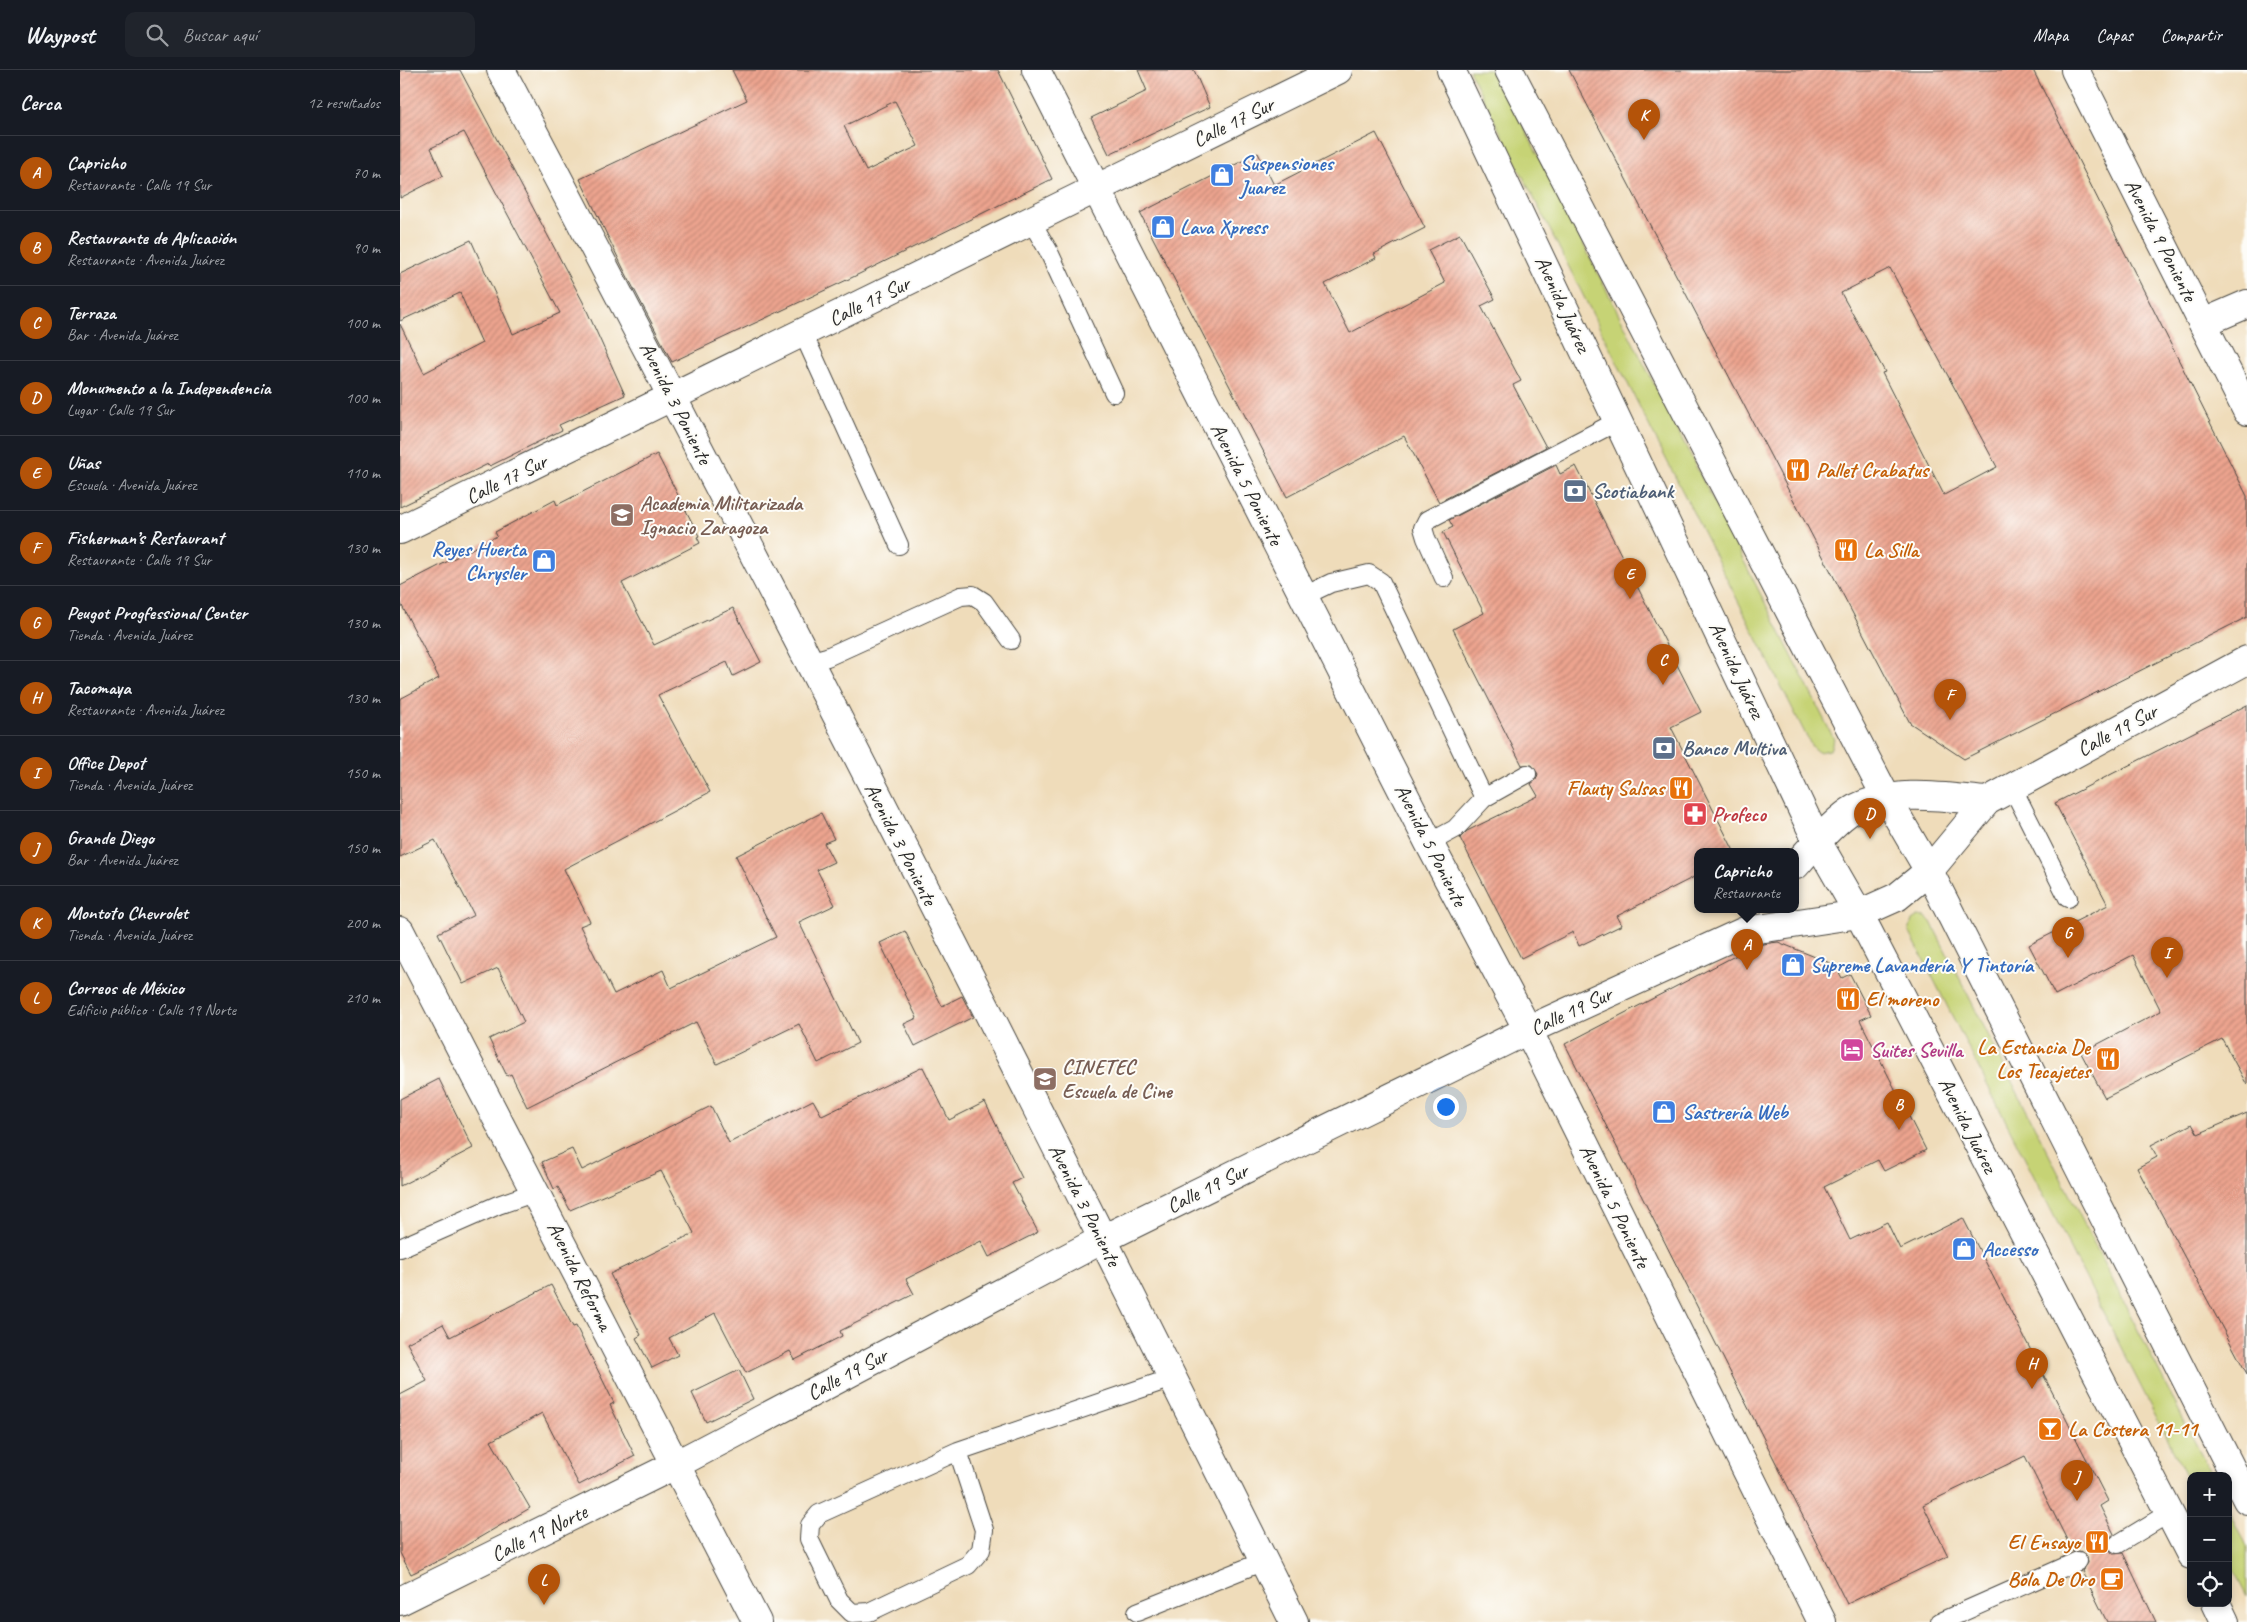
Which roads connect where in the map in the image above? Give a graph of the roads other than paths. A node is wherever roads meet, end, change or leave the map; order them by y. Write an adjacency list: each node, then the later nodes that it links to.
1 (501, 70): 13 (street, Avenida 3 Poniente)
2 (1036, 70): 7 (street, Avenida 5 Poniente)
3 (1338, 70): 7 (street, Calle 17 Sur)
4 (1451, 70): 15 (street, Avenida Juárez)
5 (1508, 70): 25 (street)
6 (2075, 70): 10 (street, Avenida 9 Poniente)
7 (1097, 189): 8 (street, Calle 17 Sur); 19 (street, Avenida 5 Poniente)
8 (1031, 221): 11 (street, Calle 17 Sur); 12 (lane)
9 (2247, 304): 10 (street)
10 (2203, 323): 14 (street, Avenida 9 Poniente)
11 (803, 333): 13 (street, Calle 17 Sur); 17 (lane)
12 (1114, 393)
13 (674, 398): 16 (street, Calle 17 Sur); 22 (street, Avenida 3 Poniente)
14 (2247, 411)
15 (1618, 421): 18 (lane); 28 (street, Avenida Juárez)
16 (400, 530)
17 (898, 545)
18 (1444, 578)
19 (1304, 596): 26 (lane); 29 (street, Avenida 5 Poniente)
20 (1011, 640): 22 (lane)
21 (2247, 660): 24 (street, Calle 19 Sur)
22 (808, 662): 39 (street, Avenida 3 Poniente)
23 (1527, 774): 26 (lane)
24 (2012, 787): 27 (street, Calle 19 Sur); 32 (lane)
25 (1886, 797): 27 (street); 28 (street); 31 (street)
26 (1484, 798): 29 (lane)
27 (1987, 800): 31 (street, Calle 19 Sur)
28 (1818, 841): 30 (street); 34 (street, Avenida Juárez)
29 (1429, 843): 37 (street, Avenida 5 Poniente)
30 (1799, 862)
31 (1929, 872): 34 (street, Calle 19 Sur); 44 (street)
32 (2068, 898)
33 (1761, 913): 36 (street, Calle 19 Sur)
34 (1858, 914): 36 (street, Calle 19 Sur); 45 (street, Avenida Juárez)
35 (400, 931): 38 (street, Avenida Reforma)
36 (1745, 931): 37 (street, Calle 19 Sur)
37 (1528, 1030): 39 (street, Calle 19 Sur); 55 (street, Avenida 5 Poniente)
38 (536, 1192): 40 (lane); 43 (street, Avenida Reforma)
39 (1103, 1239): 41 (street, Avenida 3 Poniente); 43 (street, Calle 19 Sur)
40 (400, 1248)
41 (1172, 1378): 42 (lane); 48 (street, Avenida 3 Poniente)
42 (958, 1451): 42 (lane)
43 (678, 1464): 50 (street, Calle 19 Norte); 53 (street, Avenida Reforma)
44 (2247, 1500)
45 (2169, 1514): 46 (lane); 47 (street, Avenida Juárez)
46 (2118, 1544)
47 (2187, 1548)
48 (1264, 1561): 52 (lane); 54 (street, Avenida 3 Poniente)
49 (2078, 1561): 56 (lane)
50 (400, 1601)
51 (2218, 1607): 57 (street)
52 (1137, 1612)
53 (755, 1621)
54 (1294, 1622)
55 (1822, 1622)
56 (1940, 1622)
57 (2225, 1622)

